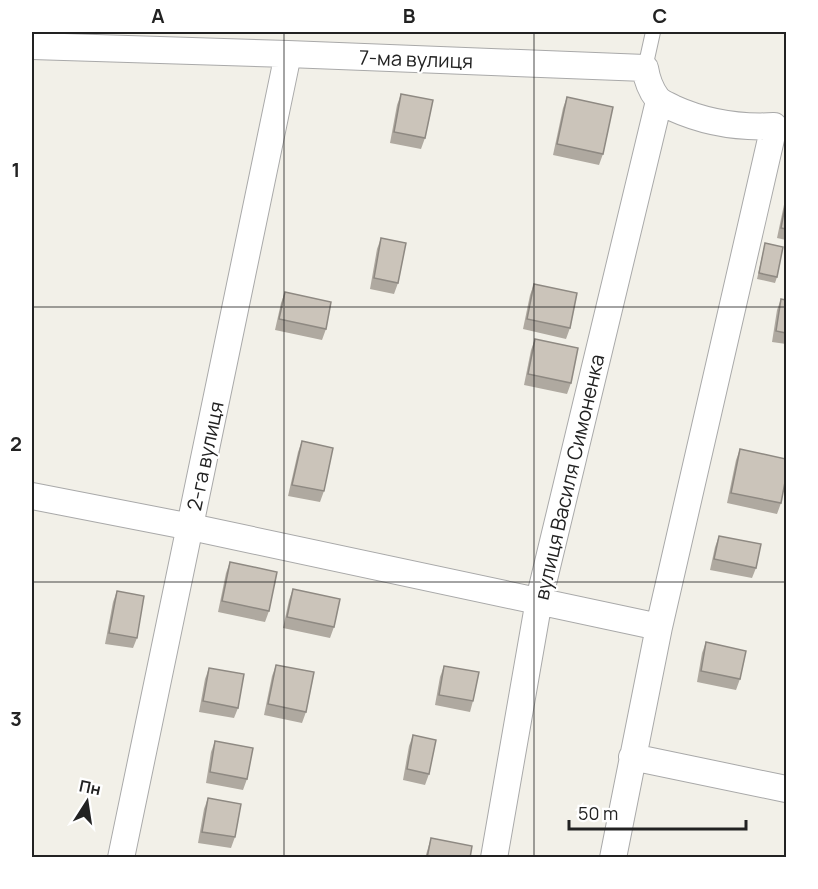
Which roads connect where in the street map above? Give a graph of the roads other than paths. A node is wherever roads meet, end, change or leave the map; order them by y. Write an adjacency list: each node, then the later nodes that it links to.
1 (653, 32): 5 (lane)
2 (84, 40): 3 (street, 7-ма вулиця); 4 (street, 7-ма вулиця)
3 (32, 46)
4 (288, 54): 5 (street, 7-ма вулиця); 9 (street, 2-га вулиця)
5 (645, 68): 6 (street)
6 (659, 101): 7 (street); 10 (street, вулиця Василя Симоненка)
7 (782, 126): 11 (street)
8 (32, 496): 9 (street)
9 (191, 526): 10 (street); 14 (street, 2-га вулиця)
10 (539, 600): 11 (street); 15 (street, вулиця Василя Симоненка)
11 (659, 627): 12 (street)
12 (632, 757): 13 (street); 16 (street)
13 (786, 789)
14 (121, 858)
15 (494, 858)
16 (613, 858)

